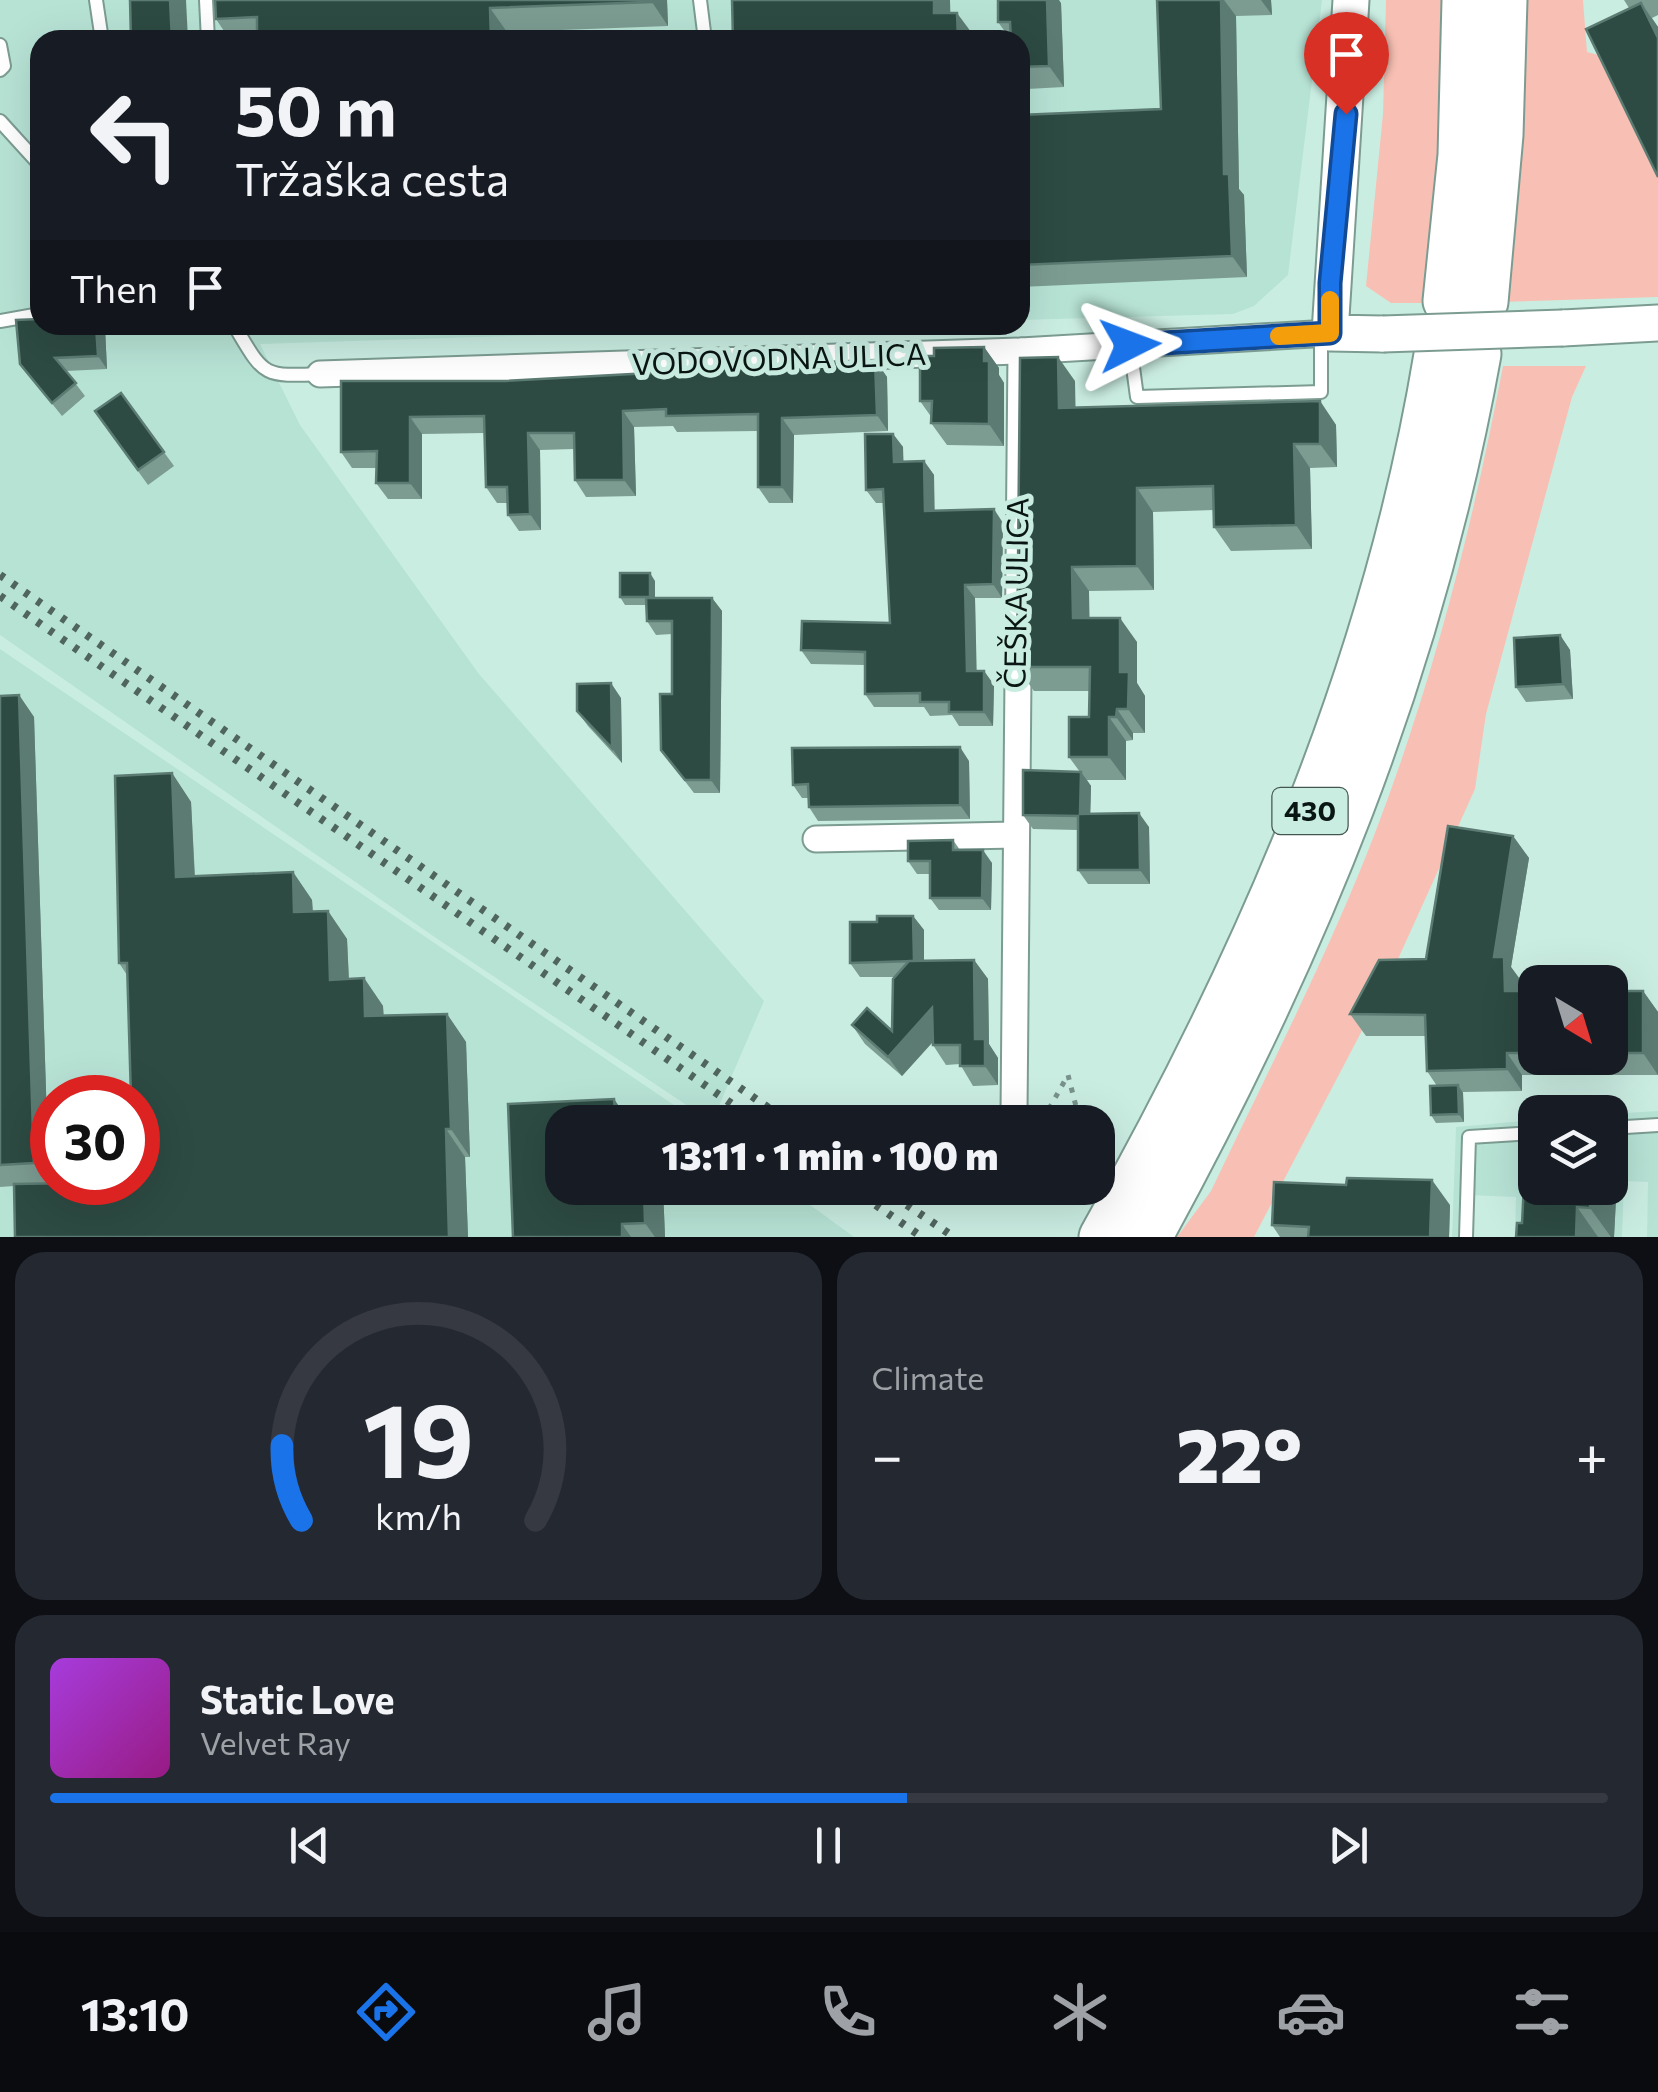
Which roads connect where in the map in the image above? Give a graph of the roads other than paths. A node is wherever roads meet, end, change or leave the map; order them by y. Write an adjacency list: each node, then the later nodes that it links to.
1 (96, 0): 7 (lane)
2 (206, 0): 8 (lane)
3 (700, 0): 9 (lane)
4 (1351, 0): 17 (street)
5 (1465, 0): 6 (highway)
6 (1504, 0)
7 (100, 30)
8 (208, 30)
9 (704, 30)
10 (0, 45): 11 (lane)
11 (0, 70)
12 (0, 121): 13 (lane)
13 (30, 154)
14 (30, 316): 15 (lane)
15 (0, 321)
16 (1658, 324): 17 (street, VODOVODNA ULICA, bridge)
17 (1326, 333): 19 (street, VODOVODNA ULICA); 19 (lane)
18 (240, 335): 21 (lane)
19 (1130, 345): 20 (street, VODOVODNA ULICA)
20 (1021, 351): 21 (street, VODOVODNA ULICA); 22 (street, ČEŠKA ULICA)
21 (320, 374)
22 (1015, 835): 23 (street); 24 (street, ČEŠKA ULICA)
23 (816, 839)
24 (1014, 1105)
25 (1658, 1125): 26 (lane)
26 (1628, 1127)
27 (1518, 1134): 30 (lane)
28 (1102, 1237): 29 (highway, 430)
29 (1149, 1237)
30 (1466, 1237)

